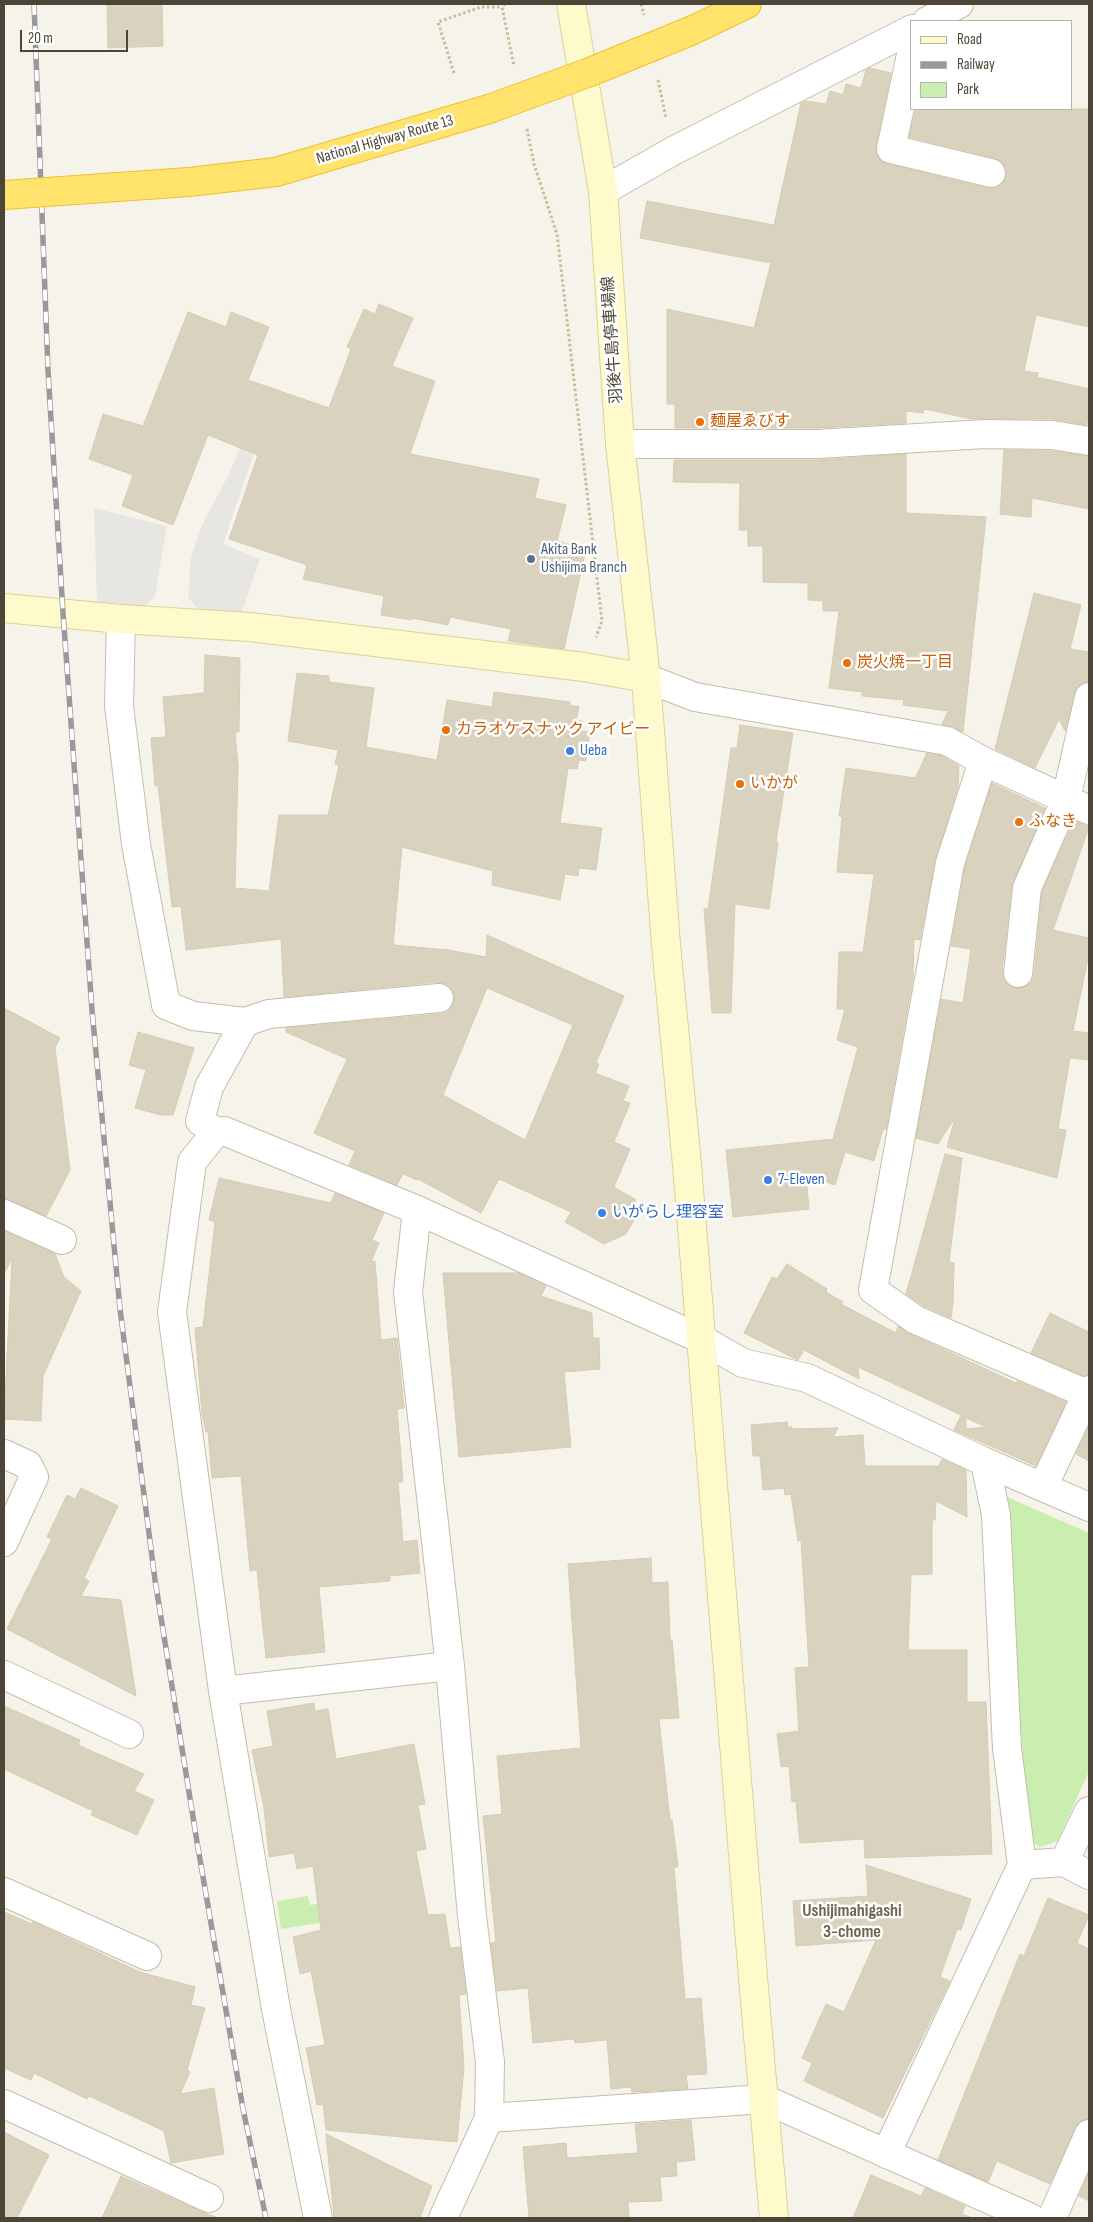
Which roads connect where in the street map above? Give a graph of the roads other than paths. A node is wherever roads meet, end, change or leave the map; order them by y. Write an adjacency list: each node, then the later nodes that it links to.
1 (571, 4): 8 (street, 羽後牛島停車場線)
2 (747, 4): 9 (highway, National Highway Route 13, bridge)
3 (959, 4): 4 (street)
4 (929, 20)
5 (910, 30): 8 (street)
6 (910, 59): 7 (street)
7 (990, 173)
8 (603, 190): 11 (street, 羽後牛島停車場線)
9 (4, 195)
10 (1089, 441): 11 (street)
11 (620, 444): 14 (street, 羽後牛島停車場線)
12 (4, 608): 13 (street)
13 (121, 619): 14 (street); 20 (street)
14 (646, 678): 16 (street); 25 (street, 羽後牛島停車場線)
15 (1089, 697): 17 (street)
16 (983, 761): 17 (street); 26 (street)
17 (1077, 804): 18 (street)
18 (1018, 973)
19 (439, 998): 20 (street)
20 (245, 1022): 21 (street)
21 (216, 1132): 22 (street); 34 (street)
22 (417, 1210): 25 (street); 32 (street)
23 (4, 1214): 24 (street)
24 (62, 1240)
25 (701, 1339): 28 (street); 42 (street, 羽後牛島停車場線)
26 (1088, 1392): 29 (street)
27 (4, 1454): 31 (street)
28 (984, 1462): 29 (street); 38 (street)
29 (1043, 1487): 30 (street)
30 (1089, 1507)
31 (4, 1542)
32 (450, 1666): 34 (street); 44 (street)
33 (4, 1675): 35 (street)
34 (223, 1692): 48 (street)
35 (129, 1734)
36 (1089, 1811): 37 (street)
37 (1064, 1862): 38 (street); 39 (street)
38 (1022, 1865): 46 (street)
39 (1089, 1875)
40 (4, 1892): 41 (street)
41 (147, 1956)
42 (764, 2099): 44 (street); 46 (street); 50 (street, 羽後牛島停車場線)
43 (4, 2104): 47 (street)
44 (489, 2118): 49 (street)
45 (1089, 2134): 52 (street)
46 (886, 2154): 51 (street)
47 (209, 2198)
48 (318, 2218)
49 (442, 2218)
50 (774, 2218)
51 (1031, 2218)
52 (1052, 2218)

